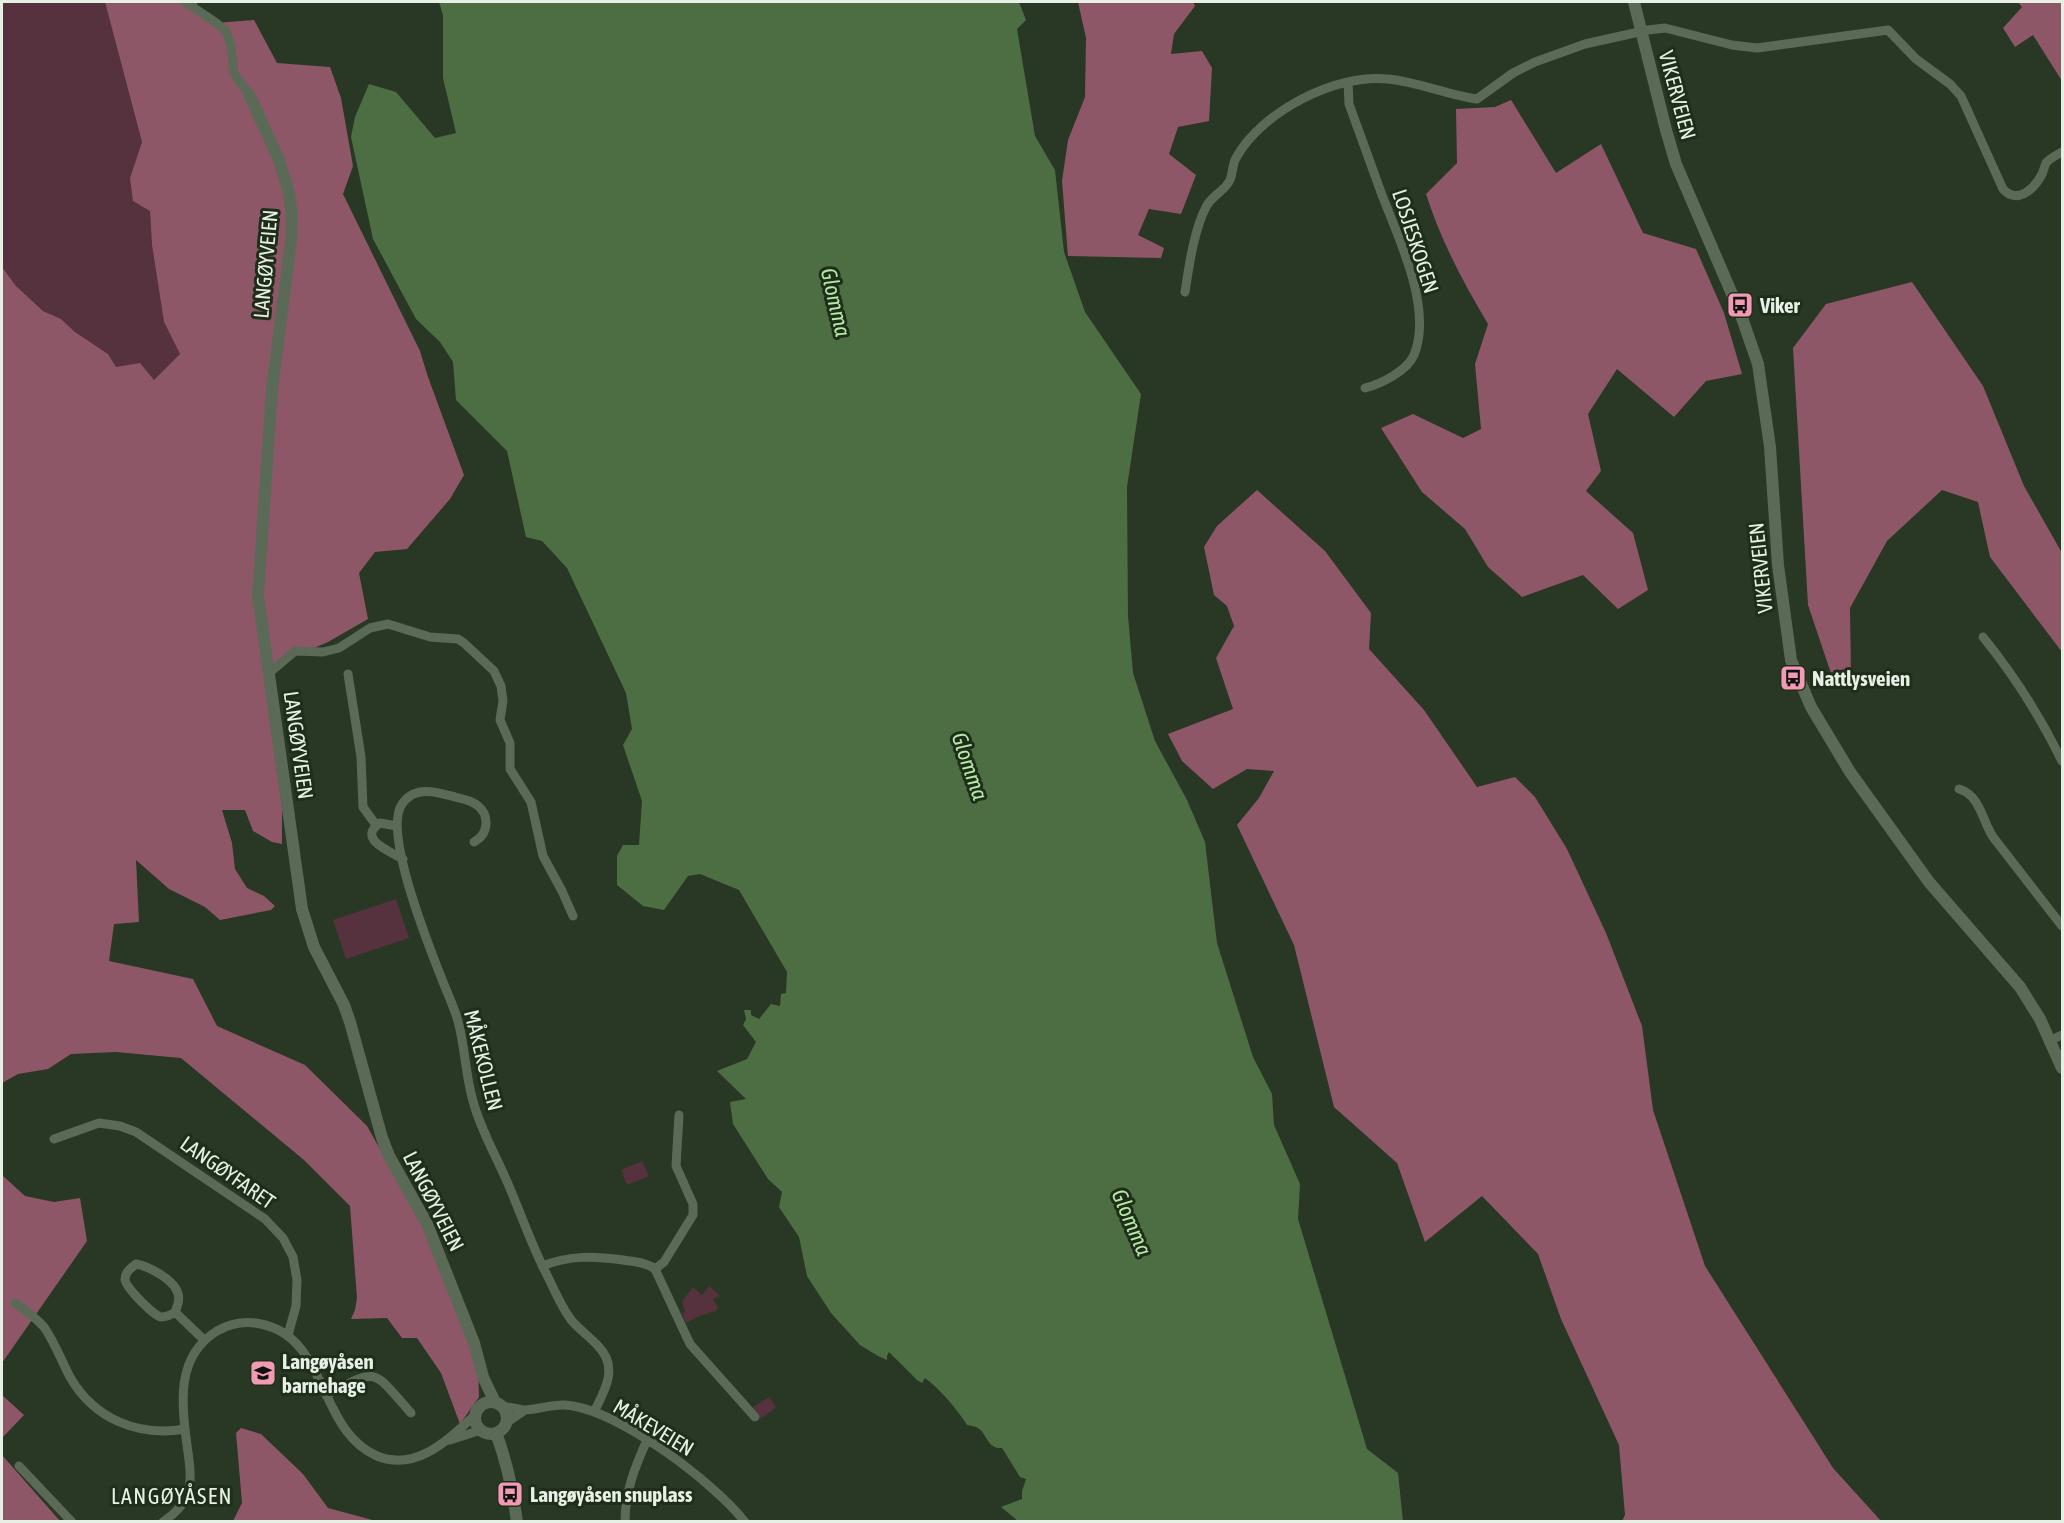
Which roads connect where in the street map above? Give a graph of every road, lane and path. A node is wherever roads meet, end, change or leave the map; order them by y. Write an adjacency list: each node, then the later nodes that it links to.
1 (185, 2): 5 (street)
2 (1634, 2): 3 (main road, VIKERVEIEN)
3 (1641, 31): 4 (street); 6 (street); 20 (main road, VIKERVEIEN)
4 (1348, 83): 7 (street); 8 (street, LOSJESKOGEN)
5 (249, 94): 10 (main road, LANGØYVEIEN)
6 (2062, 152)
7 (1185, 291)
8 (1365, 388)
9 (1983, 637): 12 (street)
10 (269, 673): 18 (street); 30 (main road, LANGØYVEIEN)
11 (348, 674): 14 (street)
12 (2062, 761)
13 (1959, 789): 19 (street)
14 (376, 825): 15 (street); 17 (street)
15 (398, 826): 16 (street, MÅKEKOLLEN); 17 (street, MÅKEKOLLEN)
16 (474, 842)
17 (403, 859): 24 (street, MÅKEKOLLEN)
18 (573, 916)
19 (2062, 926)
20 (2056, 1038): 21 (main road, VIKERVEIEN)
21 (2062, 1068)
22 (679, 1115): 25 (street)
23 (54, 1139): 28 (street, LANGØYFARET)
24 (542, 1266): 25 (street); 35 (street, MÅKEKOLLEN)
25 (655, 1269): 37 (street)
26 (15, 1303): 39 (street)
27 (175, 1312): 27 (street); 29 (street)
28 (288, 1335): 29 (street); 31 (street)
29 (204, 1340): 39 (street)
30 (483, 1377): 32 (main road, LANGØYVEIEN); 34 (main road, LANGØYVEIEN)
31 (326, 1395): 36 (street); 42 (street)
32 (498, 1404): 33 (street, MÅKEVEIEN); 34 (main road); 38 (main road)
33 (525, 1410): 35 (street, MÅKEVEIEN); 38 (street, MÅKEVEIEN)
34 (477, 1412): 40 (main road); 42 (street)
35 (594, 1412): 43 (street, MÅKEVEIEN)
36 (411, 1413)
37 (755, 1417)
38 (506, 1423): 41 (main road)
39 (185, 1429): 46 (street)
40 (481, 1430): 41 (main road); 42 (street)
41 (496, 1433): 47 (main road)
42 (448, 1440)
43 (646, 1440): 48 (street); 49 (street, MÅKEVEIEN)
44 (19, 1466): 45 (street)
45 (72, 1521)
46 (163, 1521)
47 (517, 1521)
48 (625, 1521)
49 (745, 1521)

